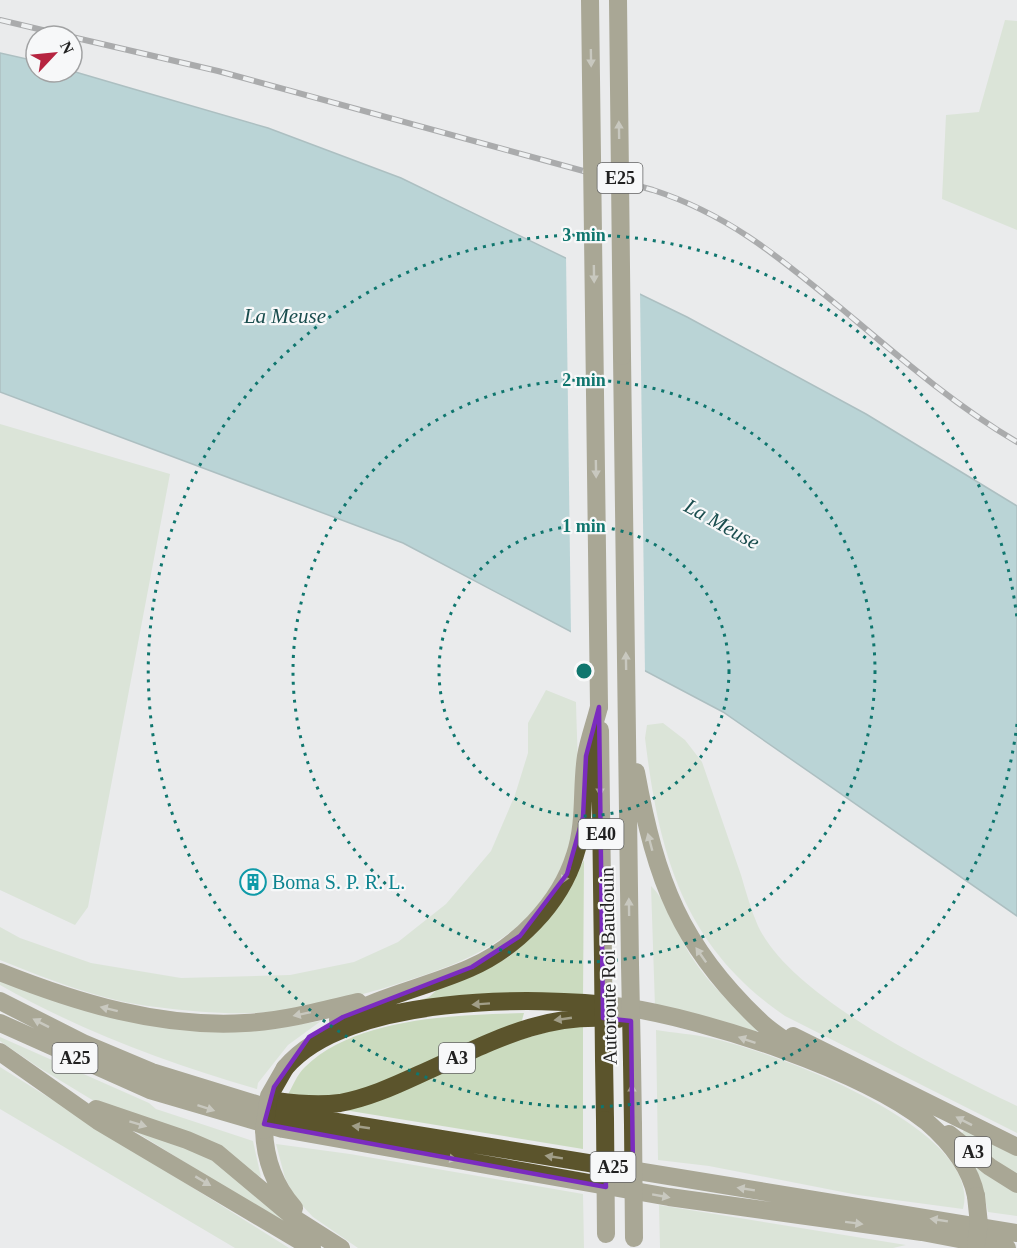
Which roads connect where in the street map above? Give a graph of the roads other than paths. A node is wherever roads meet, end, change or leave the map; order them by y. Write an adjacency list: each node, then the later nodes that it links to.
1 (590, 0): 3 (highway, Autoroute Roi Baudouin / E25, one-way to 3, bridge)
2 (618, 0): 4 (highway, Autoroute Roi Baudouin / E25, one-way to 2, bridge)
3 (599, 707): 6 (highway, A3, one-way to 6); 20 (highway, Autoroute Roi Baudouin / E40, one-way to 20, bridge)
4 (627, 720): 7 (highway, A3, one-way to 4); 21 (highway, Autoroute Roi Baudouin / E40, one-way to 4, bridge)
5 (0, 972): 6 (highway, A3, one-way to 5)
6 (400, 993): 12 (highway, A3)
7 (739, 999): 13 (highway, A3); 17 (highway, A3, one-way to 7)
8 (0, 1001): 14 (highway, A25, one-way to 8)
9 (0, 1023): 25 (highway, A25, one-way to 25)
10 (704, 1027): 12 (highway, A3, one-way to 12); 13 (highway, A3, one-way to 10); 14 (highway, A3, one-way to 14)
11 (0, 1052): 15 (highway, A3)
12 (290, 1062): 22 (highway, A3, bridge)
13 (822, 1067): 16 (highway, A3)
14 (211, 1092): 19 (highway, A25, one-way to 14)
15 (64, 1095): 22 (highway, A3, one-way to 22); 24 (highway, A3, one-way to 24)
16 (926, 1122): 18 (highway, A3); 23 (highway, A3, bridge)
17 (1017, 1147)
18 (1017, 1184)
19 (1017, 1233)
20 (606, 1241)
21 (634, 1243)
22 (338, 1246)
23 (975, 1247)
24 (312, 1248)
25 (1007, 1248)

